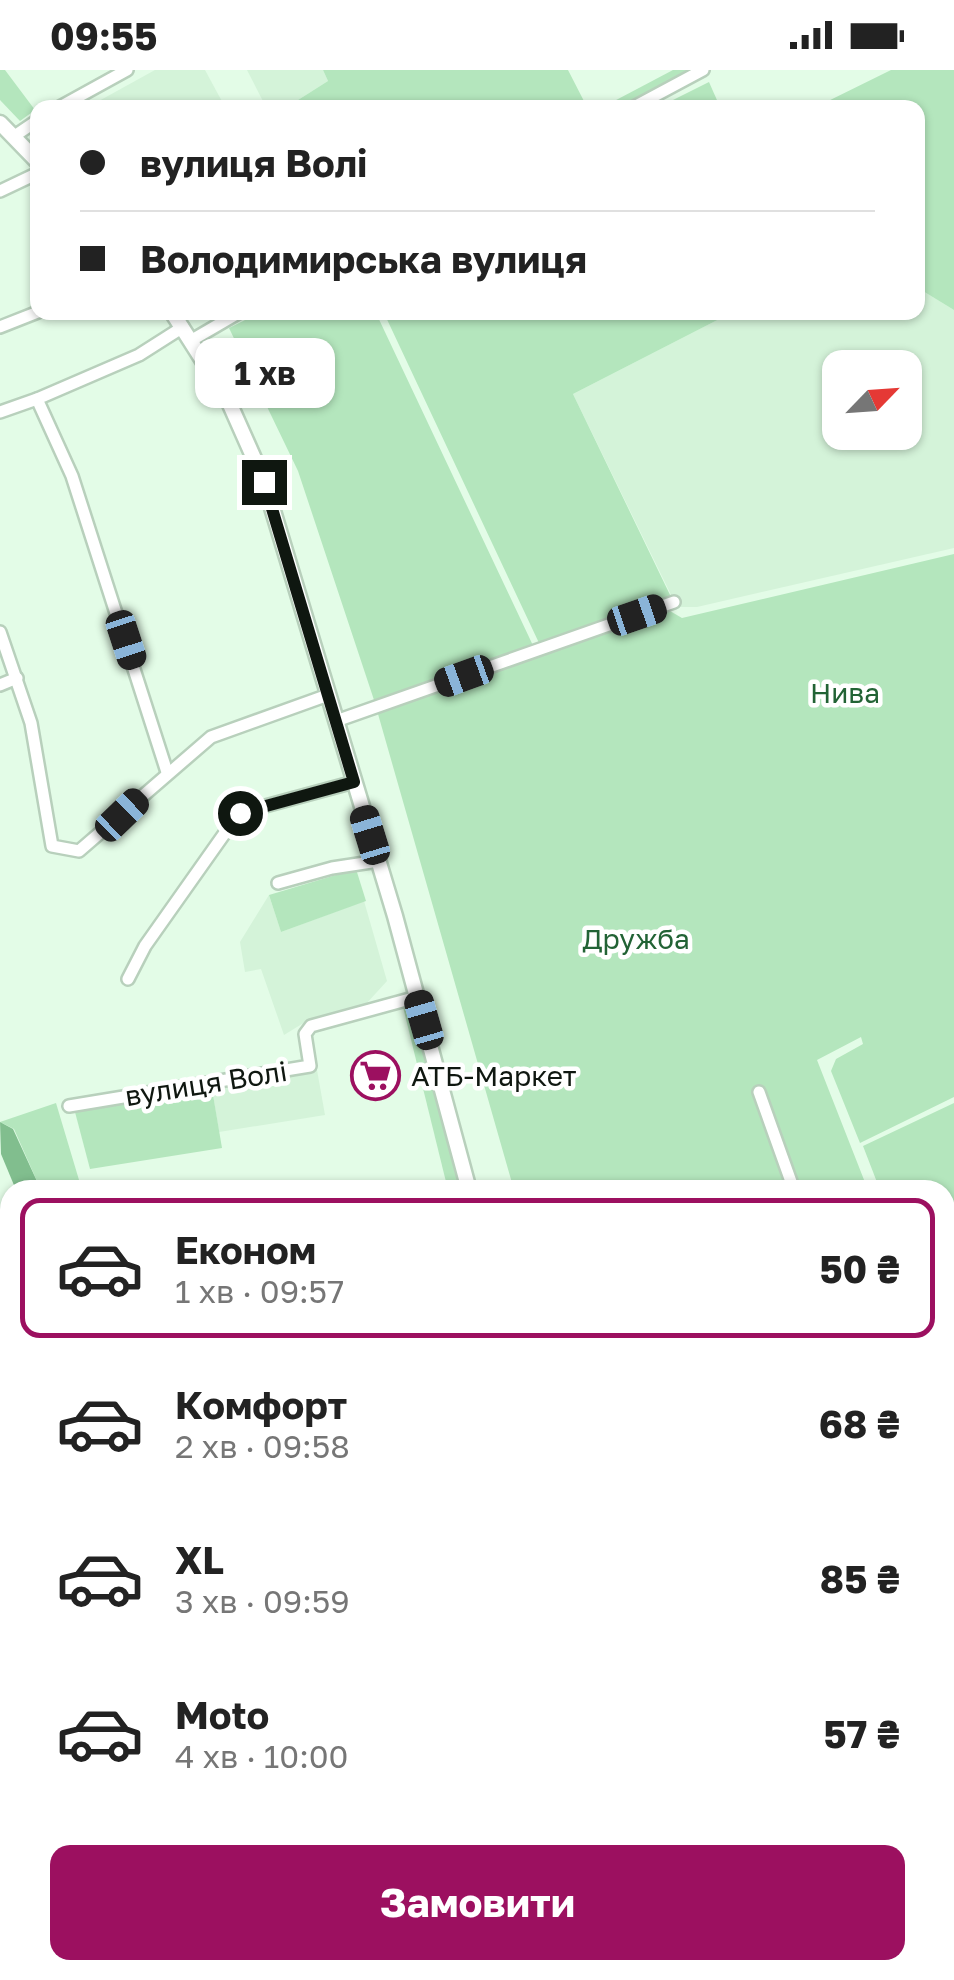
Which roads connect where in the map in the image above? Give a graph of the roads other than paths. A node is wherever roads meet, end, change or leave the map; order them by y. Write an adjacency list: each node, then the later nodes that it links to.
1 (126, 70): 3 (street)
2 (701, 71): 4 (street)
3 (72, 100)
4 (647, 100)
5 (0, 123): 7 (main road)
6 (30, 125): 7 (street)
7 (13, 136): 8 (main road)
8 (30, 154)
9 (30, 177): 10 (street)
10 (0, 191)
11 (30, 315): 14 (street)
12 (177, 320): 15 (main road)
13 (221, 320): 15 (street)
14 (0, 326)
15 (187, 334): 16 (street); 22 (main road)
16 (37, 399): 17 (street); 24 (street)
17 (0, 412)
18 (674, 602): 23 (street)
19 (0, 632): 20 (street)
20 (17, 678): 21 (street); 24 (street)
21 (0, 684)
22 (328, 695): 23 (main road); 24 (street)
23 (336, 722): 25 (main road)
24 (167, 772)
25 (354, 782): 26 (main road); 28 (street)
26 (378, 861): 27 (street); 29 (main road)
27 (278, 883)
28 (128, 979)
29 (417, 997): 31 (street, вулиця Волі); 32 (main road)
30 (759, 1092): 33 (street)
31 (69, 1106)
32 (466, 1180)
33 (790, 1180)

